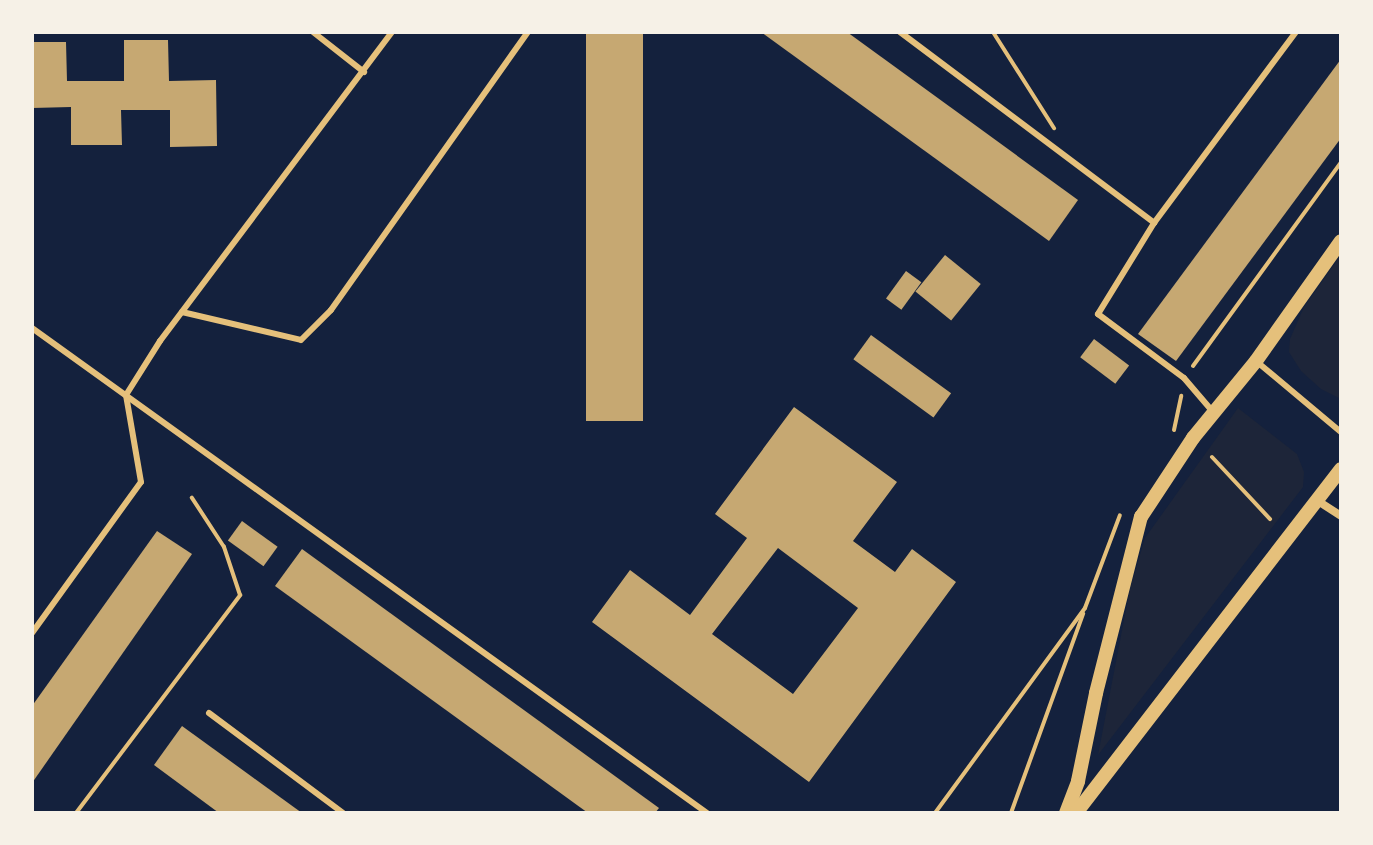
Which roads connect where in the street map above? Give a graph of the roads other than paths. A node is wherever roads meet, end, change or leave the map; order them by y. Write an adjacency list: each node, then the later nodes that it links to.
1 (313, 32): 6 (lane)
2 (392, 32): 6 (lane)
3 (528, 32): 9 (lane)
4 (900, 32): 7 (lane)
5 (1296, 32): 7 (lane)
6 (364, 72): 9 (lane)
7 (1154, 223): 13 (lane)
8 (1341, 241): 11 (street)
9 (182, 312): 12 (lane)
10 (32, 328): 12 (lane)
11 (1256, 361): 13 (street); 14 (lane)
12 (126, 395): 18 (lane); 21 (lane)
13 (1214, 413): 22 (street)
14 (1341, 432)
15 (1341, 469): 16 (street)
16 (1318, 501): 17 (street); 23 (street)
17 (1341, 516)
18 (32, 633)
19 (209, 713): 20 (lane)
20 (343, 813)
21 (707, 813)
22 (1066, 813)
23 (1076, 813)

